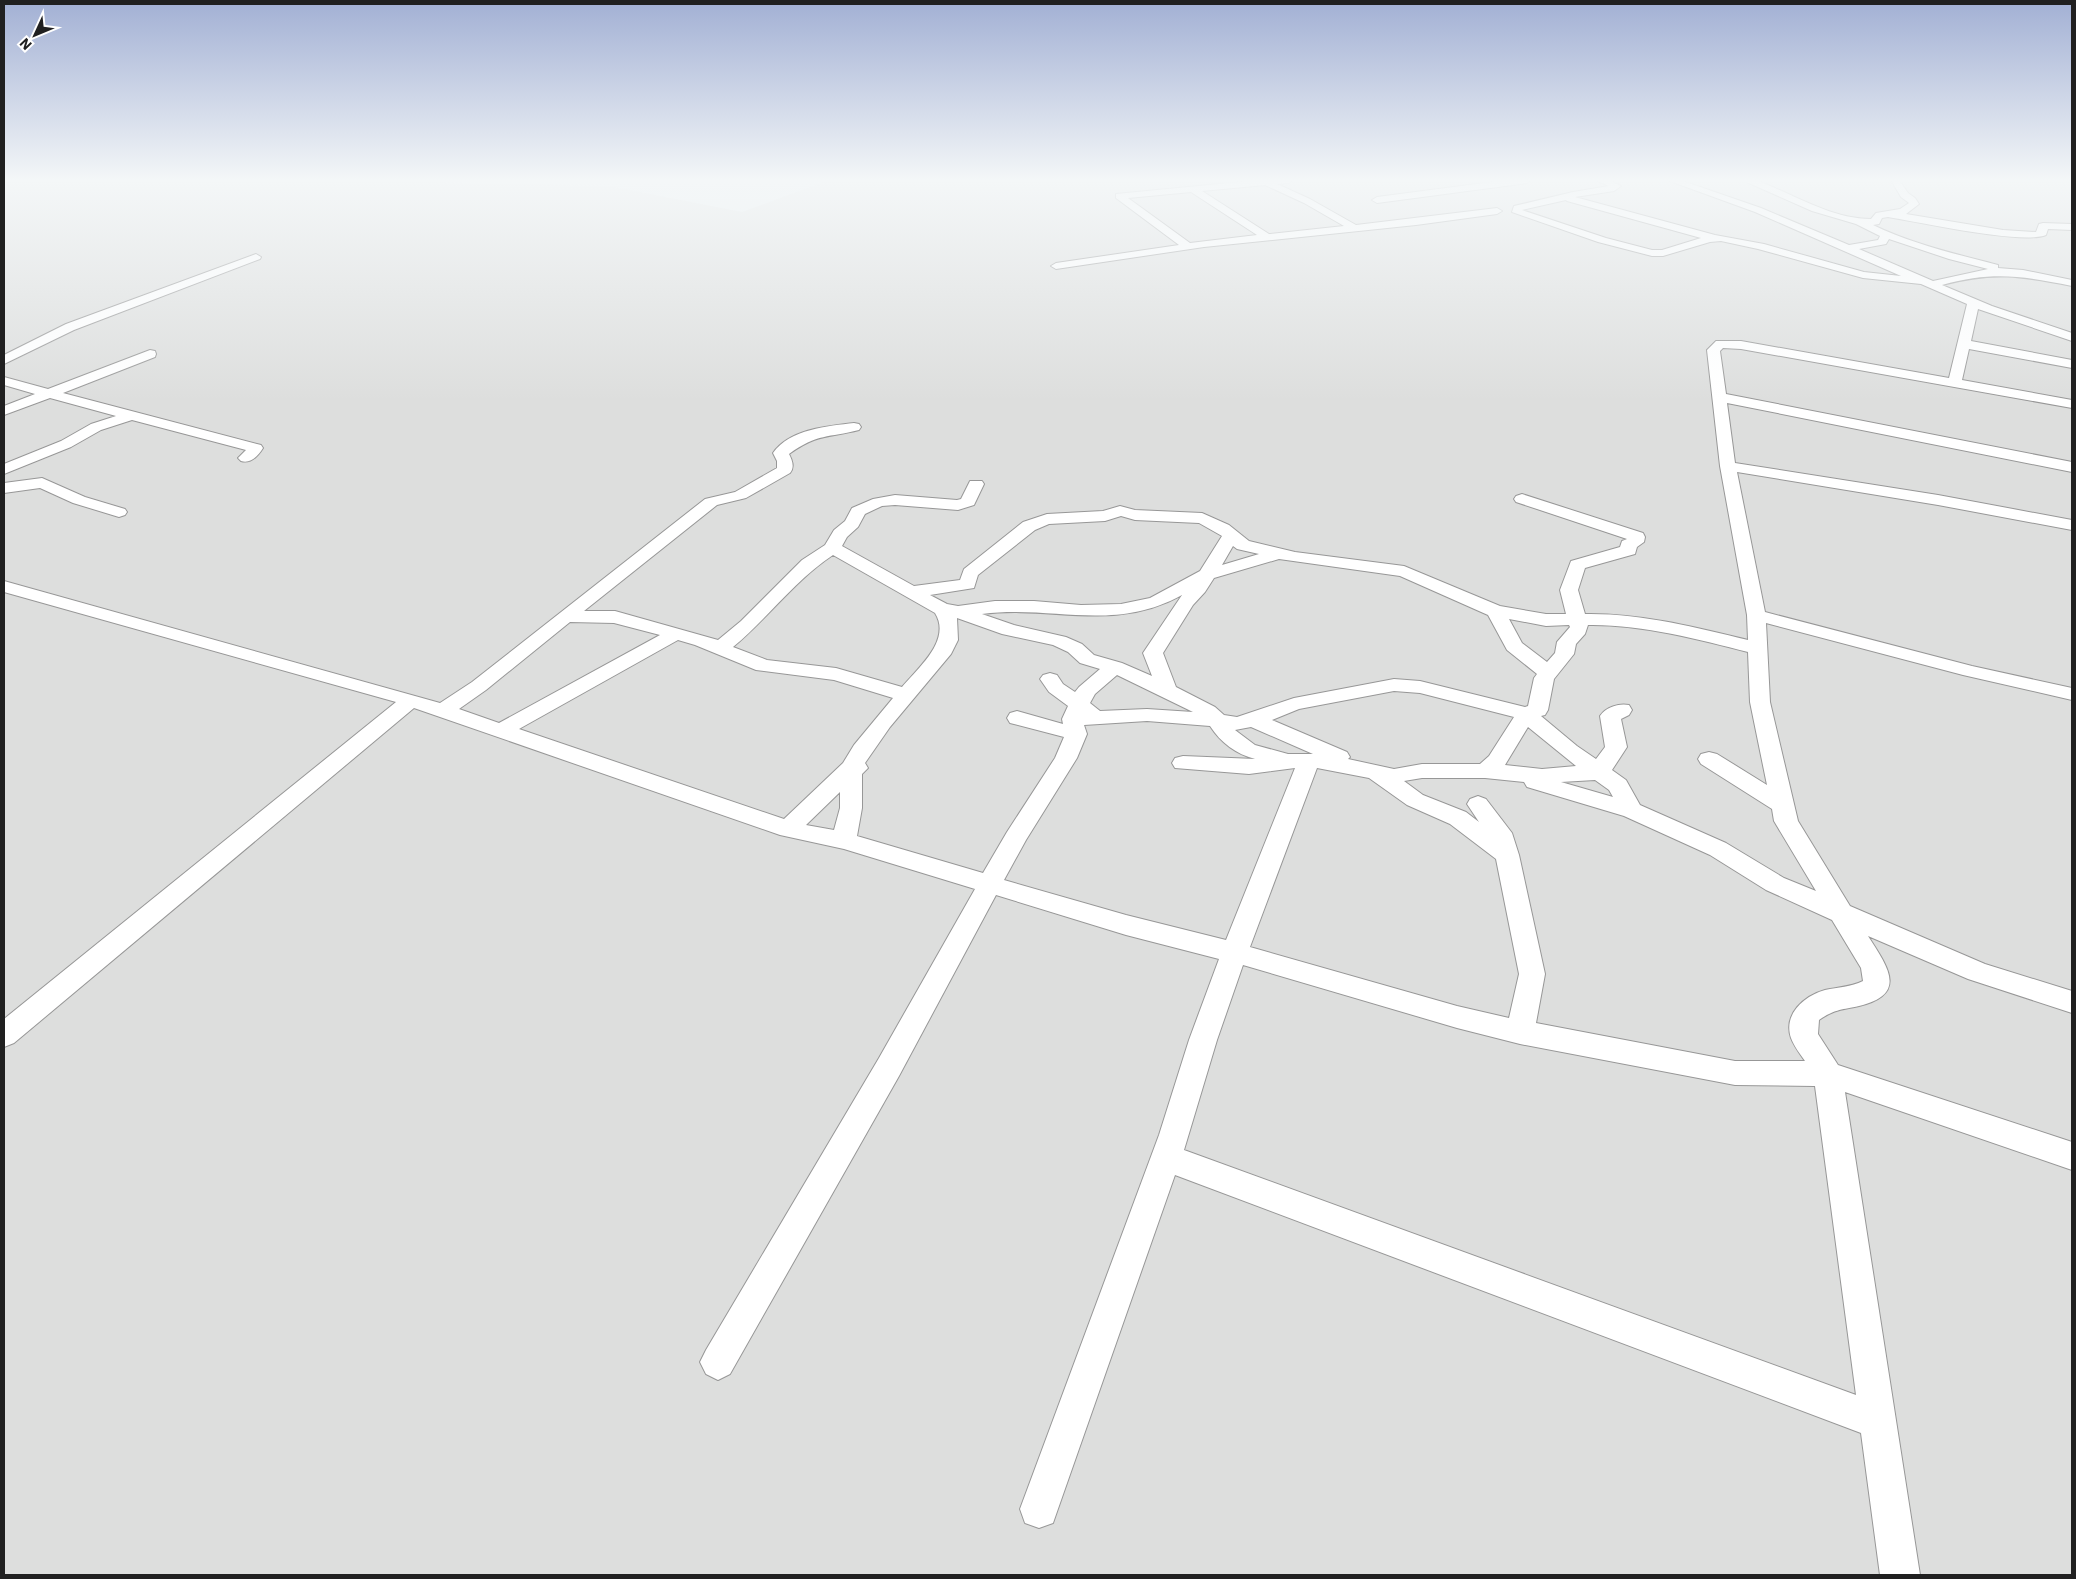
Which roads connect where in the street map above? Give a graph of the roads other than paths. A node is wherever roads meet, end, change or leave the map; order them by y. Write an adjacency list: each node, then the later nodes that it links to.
1 (1137, 254): 6 (street)
2 (1787, 254): 8 (street)
3 (1857, 254): 8 (street)
4 (1945, 254): 7 (street)
5 (256, 257): 14 (street)
6 (1056, 266)
7 (2006, 272): 8 (street); 9 (street)
8 (1926, 283): 10 (street)
9 (2072, 283)
10 (1973, 303): 11 (street); 12 (street)
11 (2072, 337)
12 (1964, 344): 15 (street); 17 (street)
13 (150, 354): 18 (street)
14 (4, 360)
15 (2072, 364)
16 (4, 381): 18 (street)
17 (1955, 383): 19 (street); 20 (street)
18 (51, 393): 21 (street); 22 (street)
19 (1719, 397): 25 (street); 26 (street)
20 (2072, 404)
21 (4, 411)
22 (131, 416): 24 (street); 27 (street)
23 (854, 427): 42 (street)
24 (246, 458)
25 (1728, 466): 32 (street); 41 (street)
26 (2072, 467)
27 (4, 469)
28 (976, 484): 34 (street)
29 (4, 488): 31 (street)
30 (1522, 499): 43 (street)
31 (119, 512)
32 (2072, 525)
33 (1231, 535): 35 (street); 36 (street); 38 (street)
34 (832, 548): 38 (street); 46 (street)
35 (1277, 553): 36 (street); 40 (street)
36 (1206, 575): 39 (street); 50 (street)
37 (4, 586): 53 (street)
38 (910, 592): 39 (street)
39 (950, 610): 47 (street); 52 (street)
40 (1494, 611): 43 (street); 48 (street)
41 (1756, 615): 45 (street); 51 (street)
42 (567, 616): 44 (street); 55 (street)
43 (1576, 619): 45 (street); 48 (street)
44 (676, 634): 46 (street); 62 (street)
45 (1758, 648): 72 (street)
46 (719, 649): 52 (street)
47 (1115, 667): 50 (street); 58 (street)
48 (1548, 673): 56 (street)
49 (1050, 679): 58 (street)
50 (1171, 693): 59 (street); 61 (street)
51 (2072, 694)
52 (906, 695): 67 (street)
53 (411, 700): 55 (street); 82 (street)
54 (1622, 710): 70 (street)
55 (442, 711): 62 (street)
56 (1526, 714): 60 (street); 68 (street); 70 (street)
57 (1017, 718): 58 (street)
58 (1076, 719): 61 (street); 77 (street)
59 (1217, 720): 60 (street); 61 (street); 63 (street)
60 (1253, 720): 69 (street)
61 (1172, 726)
62 (500, 731): 74 (street)
63 (1247, 758): 65 (street); 66 (street)
64 (1709, 759): 72 (street)
65 (1299, 761): 69 (street); 79 (street)
66 (1183, 762)
67 (861, 768): 74 (street); 75 (street)
68 (1485, 771): 69 (street); 70 (street); 73 (street)
69 (1375, 772): 76 (street)
70 (1599, 772): 73 (street)
71 (1478, 804): 76 (street)
72 (1782, 804): 78 (street)
73 (1632, 810): 78 (street)
74 (788, 829): 75 (street)
75 (846, 841): 77 (street)
76 (1507, 855): 81 (street)
77 (989, 885): 79 (street); 86 (street)
78 (1840, 911): 80 (street); 83 (street)
79 (1236, 953): 81 (street); 85 (street)
80 (2072, 1002)
81 (1520, 1032): 83 (street)
82 (4, 1035)
83 (1828, 1074): 84 (street); 87 (street)
84 (2072, 1156)
85 (1166, 1158): 87 (street); 88 (street)
86 (718, 1362)
87 (1878, 1421): 89 (street)
88 (1039, 1509)
89 (1900, 1575)

